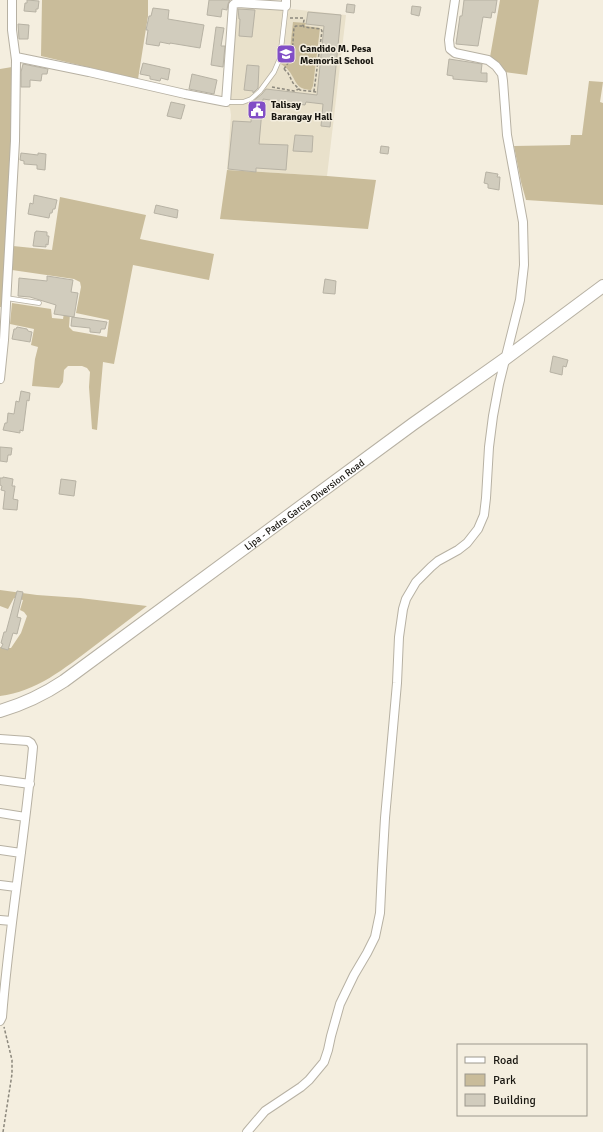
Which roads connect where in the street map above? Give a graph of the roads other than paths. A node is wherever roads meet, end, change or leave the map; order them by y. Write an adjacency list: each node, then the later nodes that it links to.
1 (12, 0): 4 (street)
2 (455, 0): 10 (street)
3 (286, 3): 5 (lane); 5 (street)
4 (16, 56): 5 (street); 7 (street)
5 (226, 102)
6 (603, 286): 10 (main road, Lipa - Padre Garcia Diversion Road)
7 (6, 298): 8 (lane); 9 (street)
8 (38, 303)
9 (2, 340): 11 (street)
10 (505, 359): 12 (main road, Lipa - Padre Garcia Diversion Road); 27 (street)
11 (0, 379)
12 (0, 711)
13 (0, 739): 15 (street)
14 (0, 780): 15 (street)
15 (30, 784): 17 (street)
16 (0, 813): 17 (street)
17 (26, 817): 19 (street)
18 (0, 850): 19 (street)
19 (21, 853): 21 (street)
20 (0, 885): 21 (street)
21 (16, 887): 23 (street)
22 (0, 920): 23 (street)
23 (12, 921): 24 (street)
24 (4, 954): 25 (street)
25 (2, 988): 26 (street)
26 (1, 1021)
27 (247, 1132)

